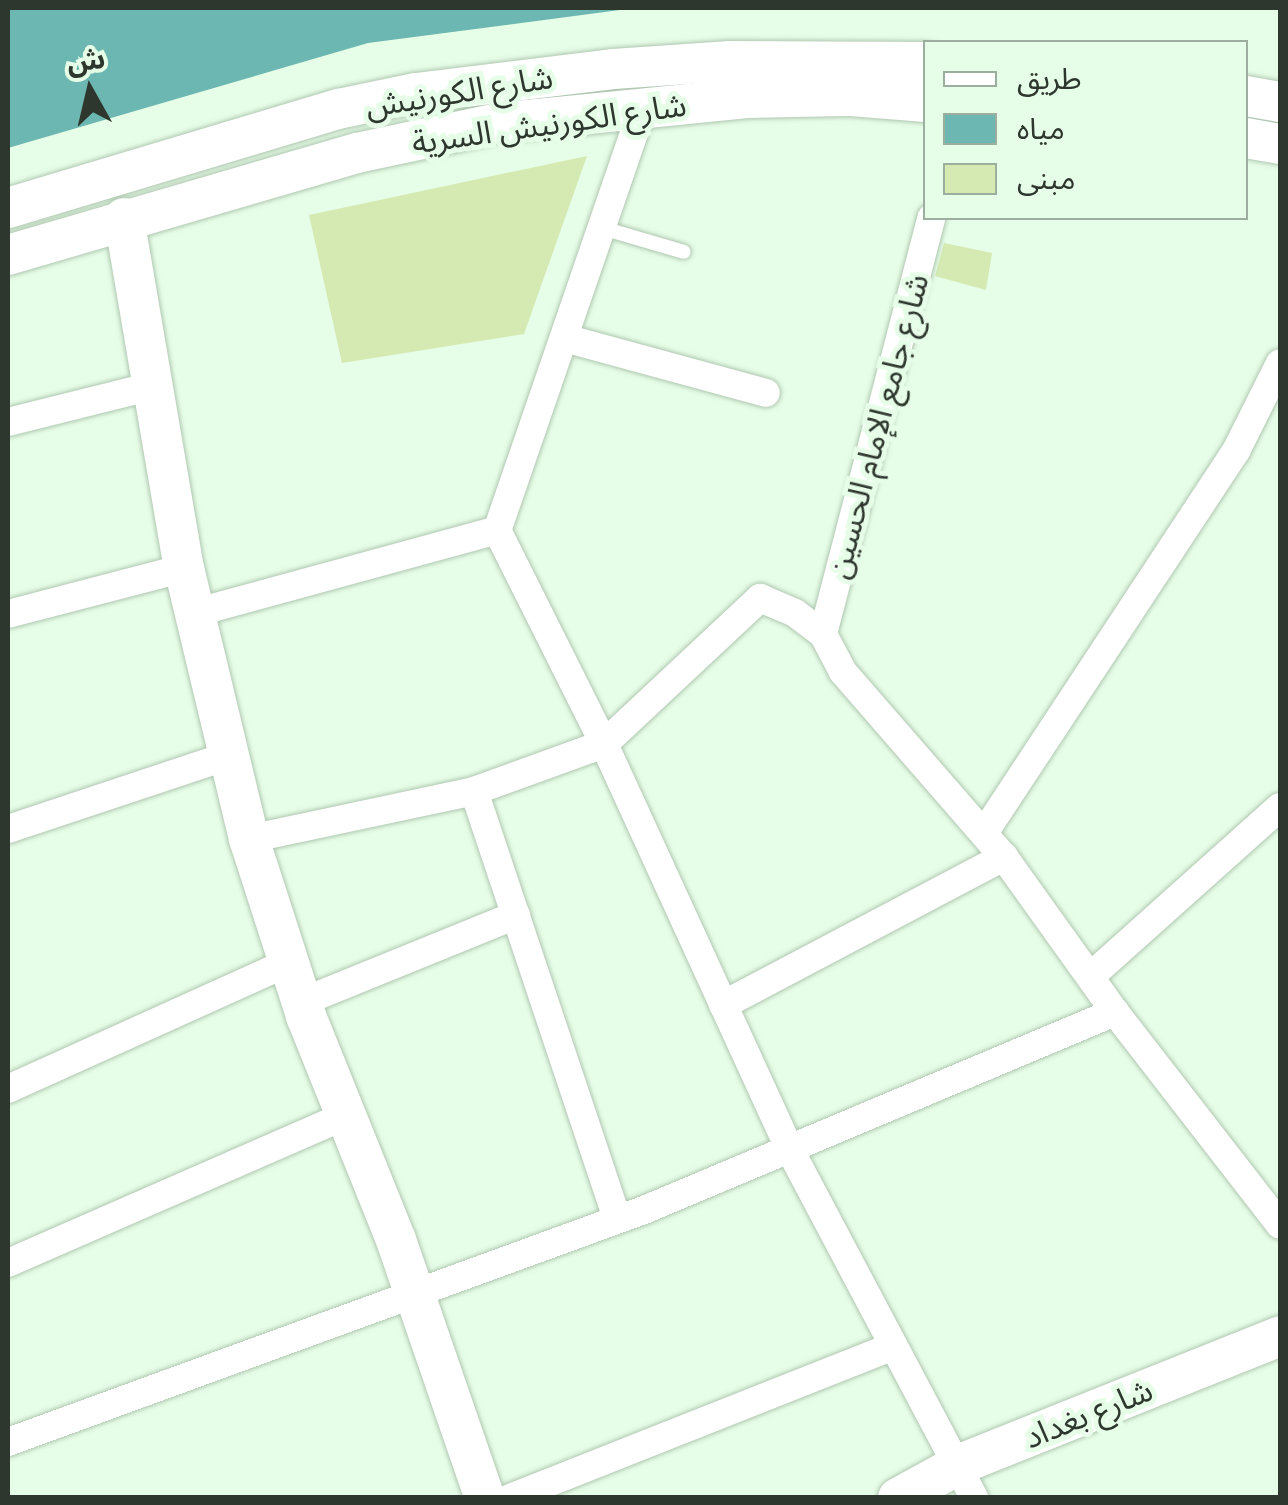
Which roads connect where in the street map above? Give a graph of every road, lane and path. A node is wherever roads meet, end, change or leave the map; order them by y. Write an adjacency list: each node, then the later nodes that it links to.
1 (923, 62): 8 (main road, شارع الكورنيش)
2 (1248, 96): 4 (main road)
3 (923, 102): 5 (main road, شارع الكورنيش السرية)
4 (1280, 102)
5 (643, 107): 9 (main road, شارع الكورنيش السرية); 11 (street)
6 (1248, 138): 7 (main road)
7 (1280, 144)
8 (8, 208)
9 (124, 218): 13 (main road, شارع الكورنيش السرية); 16 (main road)
10 (930, 220): 24 (street, شارع جامع الإمام الحسين)
11 (602, 228): 12 (lane); 14 (street)
12 (684, 252)
13 (8, 255)
14 (564, 338): 17 (street); 20 (street)
15 (1280, 364): 18 (street)
16 (156, 385): 19 (street); 21 (main road)
17 (766, 393)
18 (1272, 402): 30 (street)
19 (8, 422)
20 (498, 530): 22 (street); 25 (street)
21 (184, 568): 22 (main road); 23 (street)
22 (194, 613): 26 (main road)
23 (8, 614)
24 (823, 634): 25 (street); 30 (street)
25 (604, 744): 27 (street); 37 (street)
26 (228, 756): 29 (street); 31 (main road)
27 (474, 791): 31 (street); 33 (street)
28 (1280, 807): 35 (street)
29 (8, 828)
30 (984, 833): 32 (street)
31 (249, 839): 34 (main road)
32 (1004, 857): 35 (street); 37 (street)
33 (516, 915): 36 (street); 43 (street)
34 (289, 962): 36 (main road); 39 (street)
35 (1092, 976): 38 (street)
36 (302, 1002): 40 (main road)
37 (723, 1004): 41 (street)
38 (1115, 1012): 41 (street); 42 (street)
39 (8, 1089)
40 (344, 1116): 45 (street); 46 (main road)
41 (790, 1150): 43 (street); 48 (street)
42 (1272, 1195): 44 (street)
43 (618, 1219): 46 (street)
44 (1280, 1225)
45 (8, 1263)
46 (414, 1292): 49 (street); 51 (main road)
47 (1280, 1336): 50 (main road, شارع بغداد)
48 (891, 1347): 50 (street); 52 (street)
49 (8, 1442)
50 (966, 1481): 53 (main road, شارع بغداد)
51 (485, 1498)
52 (510, 1498)
53 (898, 1498)

